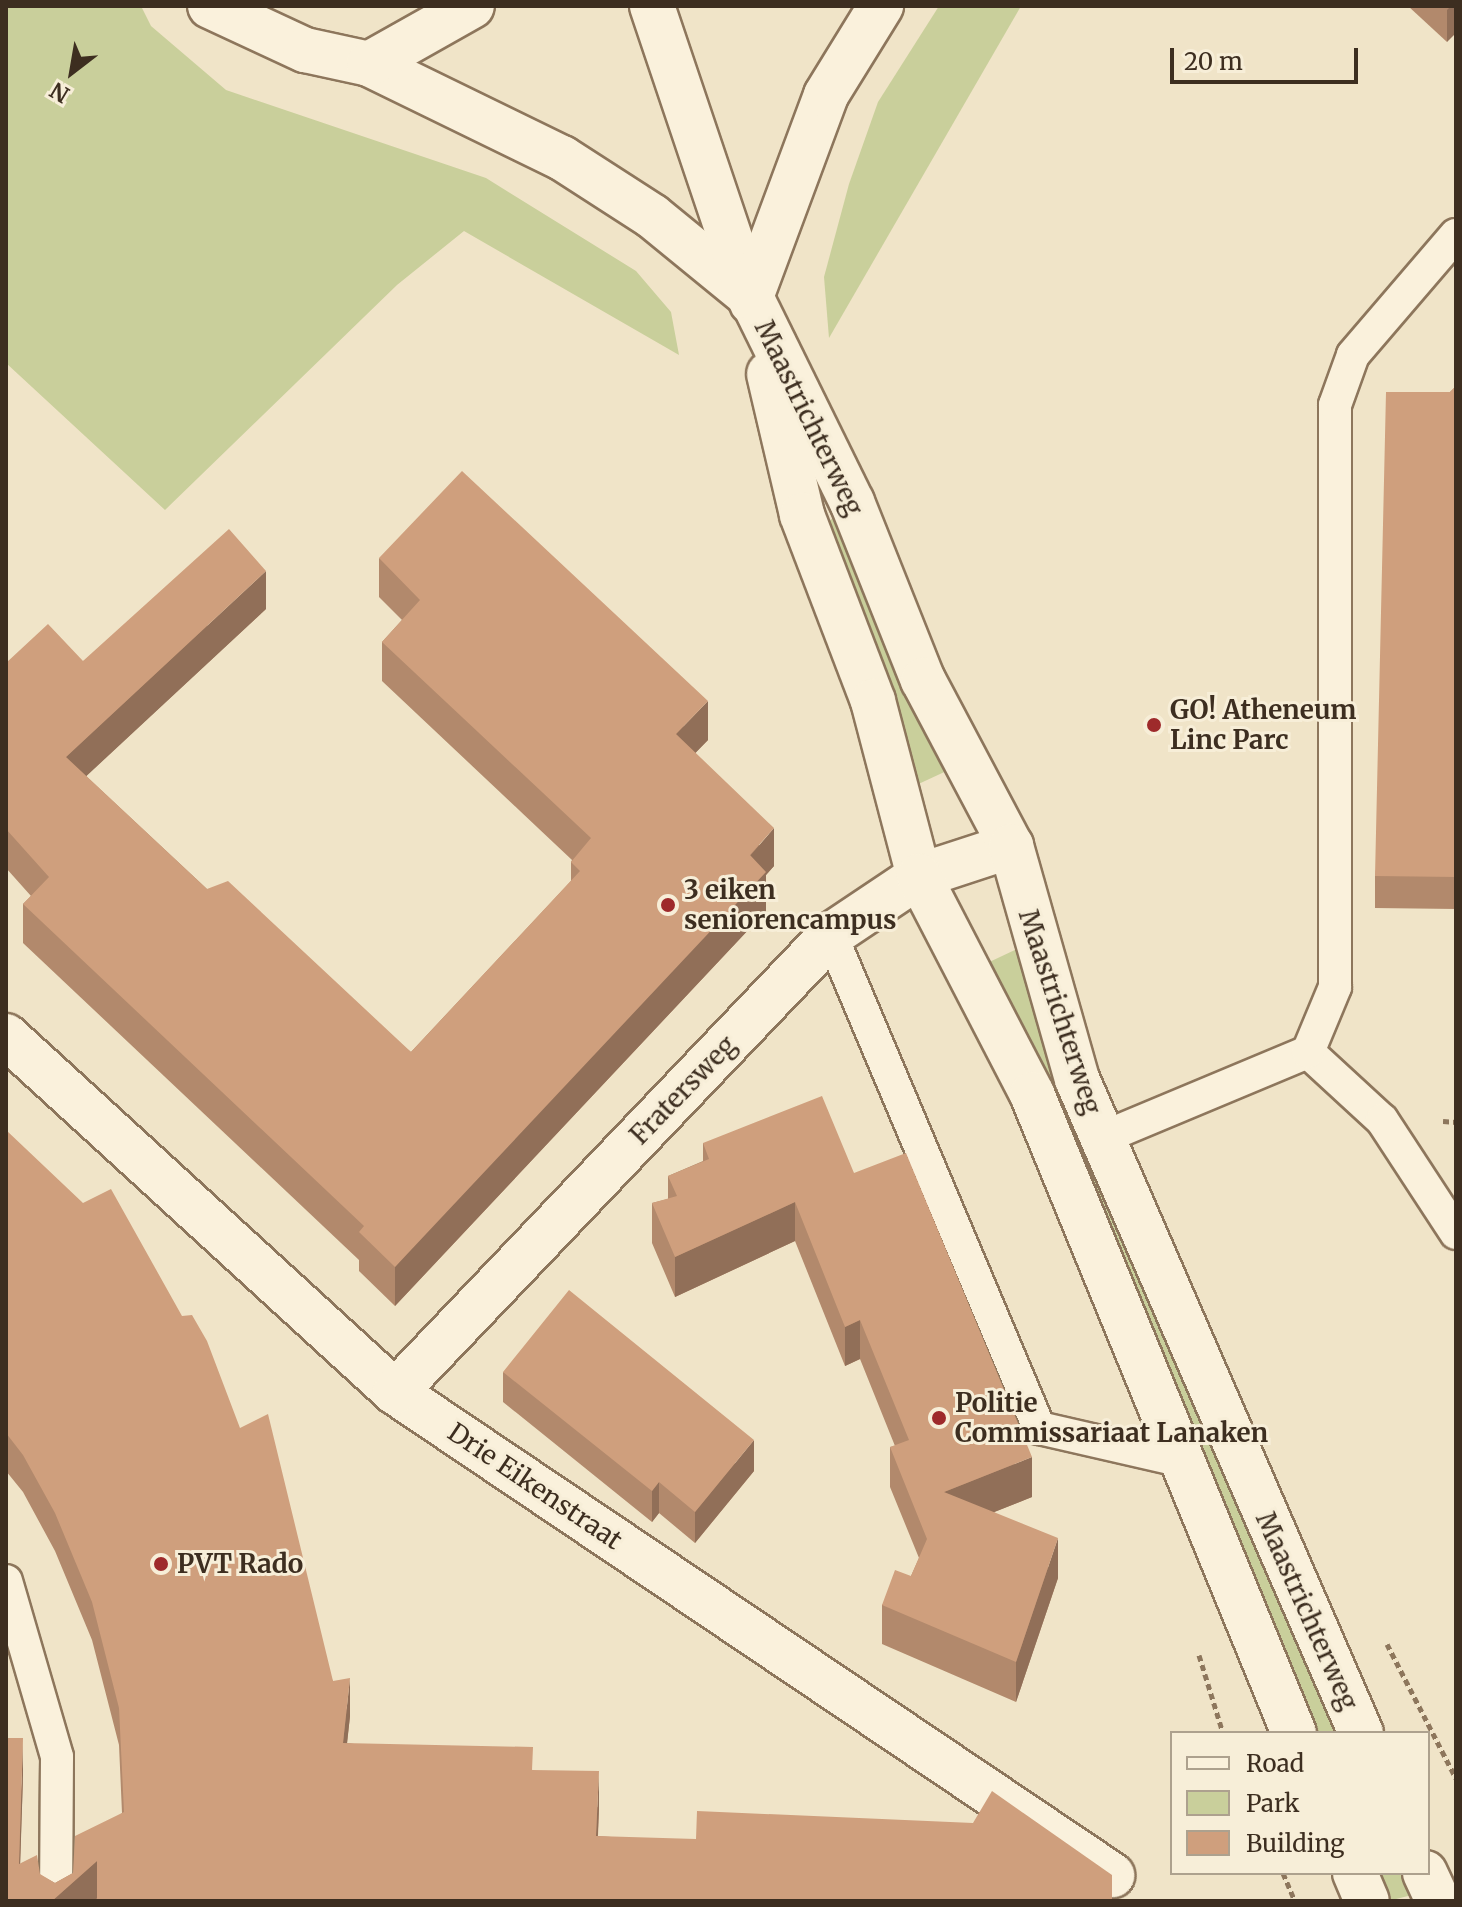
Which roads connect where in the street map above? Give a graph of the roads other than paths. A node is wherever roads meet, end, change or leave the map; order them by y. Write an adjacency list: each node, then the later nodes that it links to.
1 (210, 6): 5 (main road)
2 (472, 6): 5 (main road)
3 (652, 6): 7 (main road, Maastrichterweg)
4 (881, 6): 7 (main road)
5 (369, 64): 7 (main road)
6 (1456, 235): 12 (lane)
7 (751, 297): 8 (main road, Maastrichterweg); 9 (main road, Maastrichterweg)
8 (1011, 846): 9 (main road, Fratersweg); 13 (main road, Maastrichterweg)
9 (919, 876): 10 (main road, Fratersweg); 16 (main road, Maastrichterweg)
10 (831, 935): 15 (main road, Fratersweg); 16 (lane)
11 (7, 1039): 15 (main road, Drie Eikenstraat)
12 (1308, 1052): 13 (lane); 14 (lane)
13 (1102, 1138): 19 (main road, Maastrichterweg)
14 (1456, 1233)
15 (395, 1392): 20 (main road, Drie Eikenstraat)
16 (1183, 1461): 18 (main road, Maastrichterweg)
17 (6, 1581): 23 (lane)
18 (1293, 1731)
19 (1360, 1731)
20 (1112, 1875)
21 (1356, 1875): 24 (main road)
22 (1426, 1875): 25 (main road)
23 (56, 1901)
24 (1367, 1901)
25 (1438, 1901)

